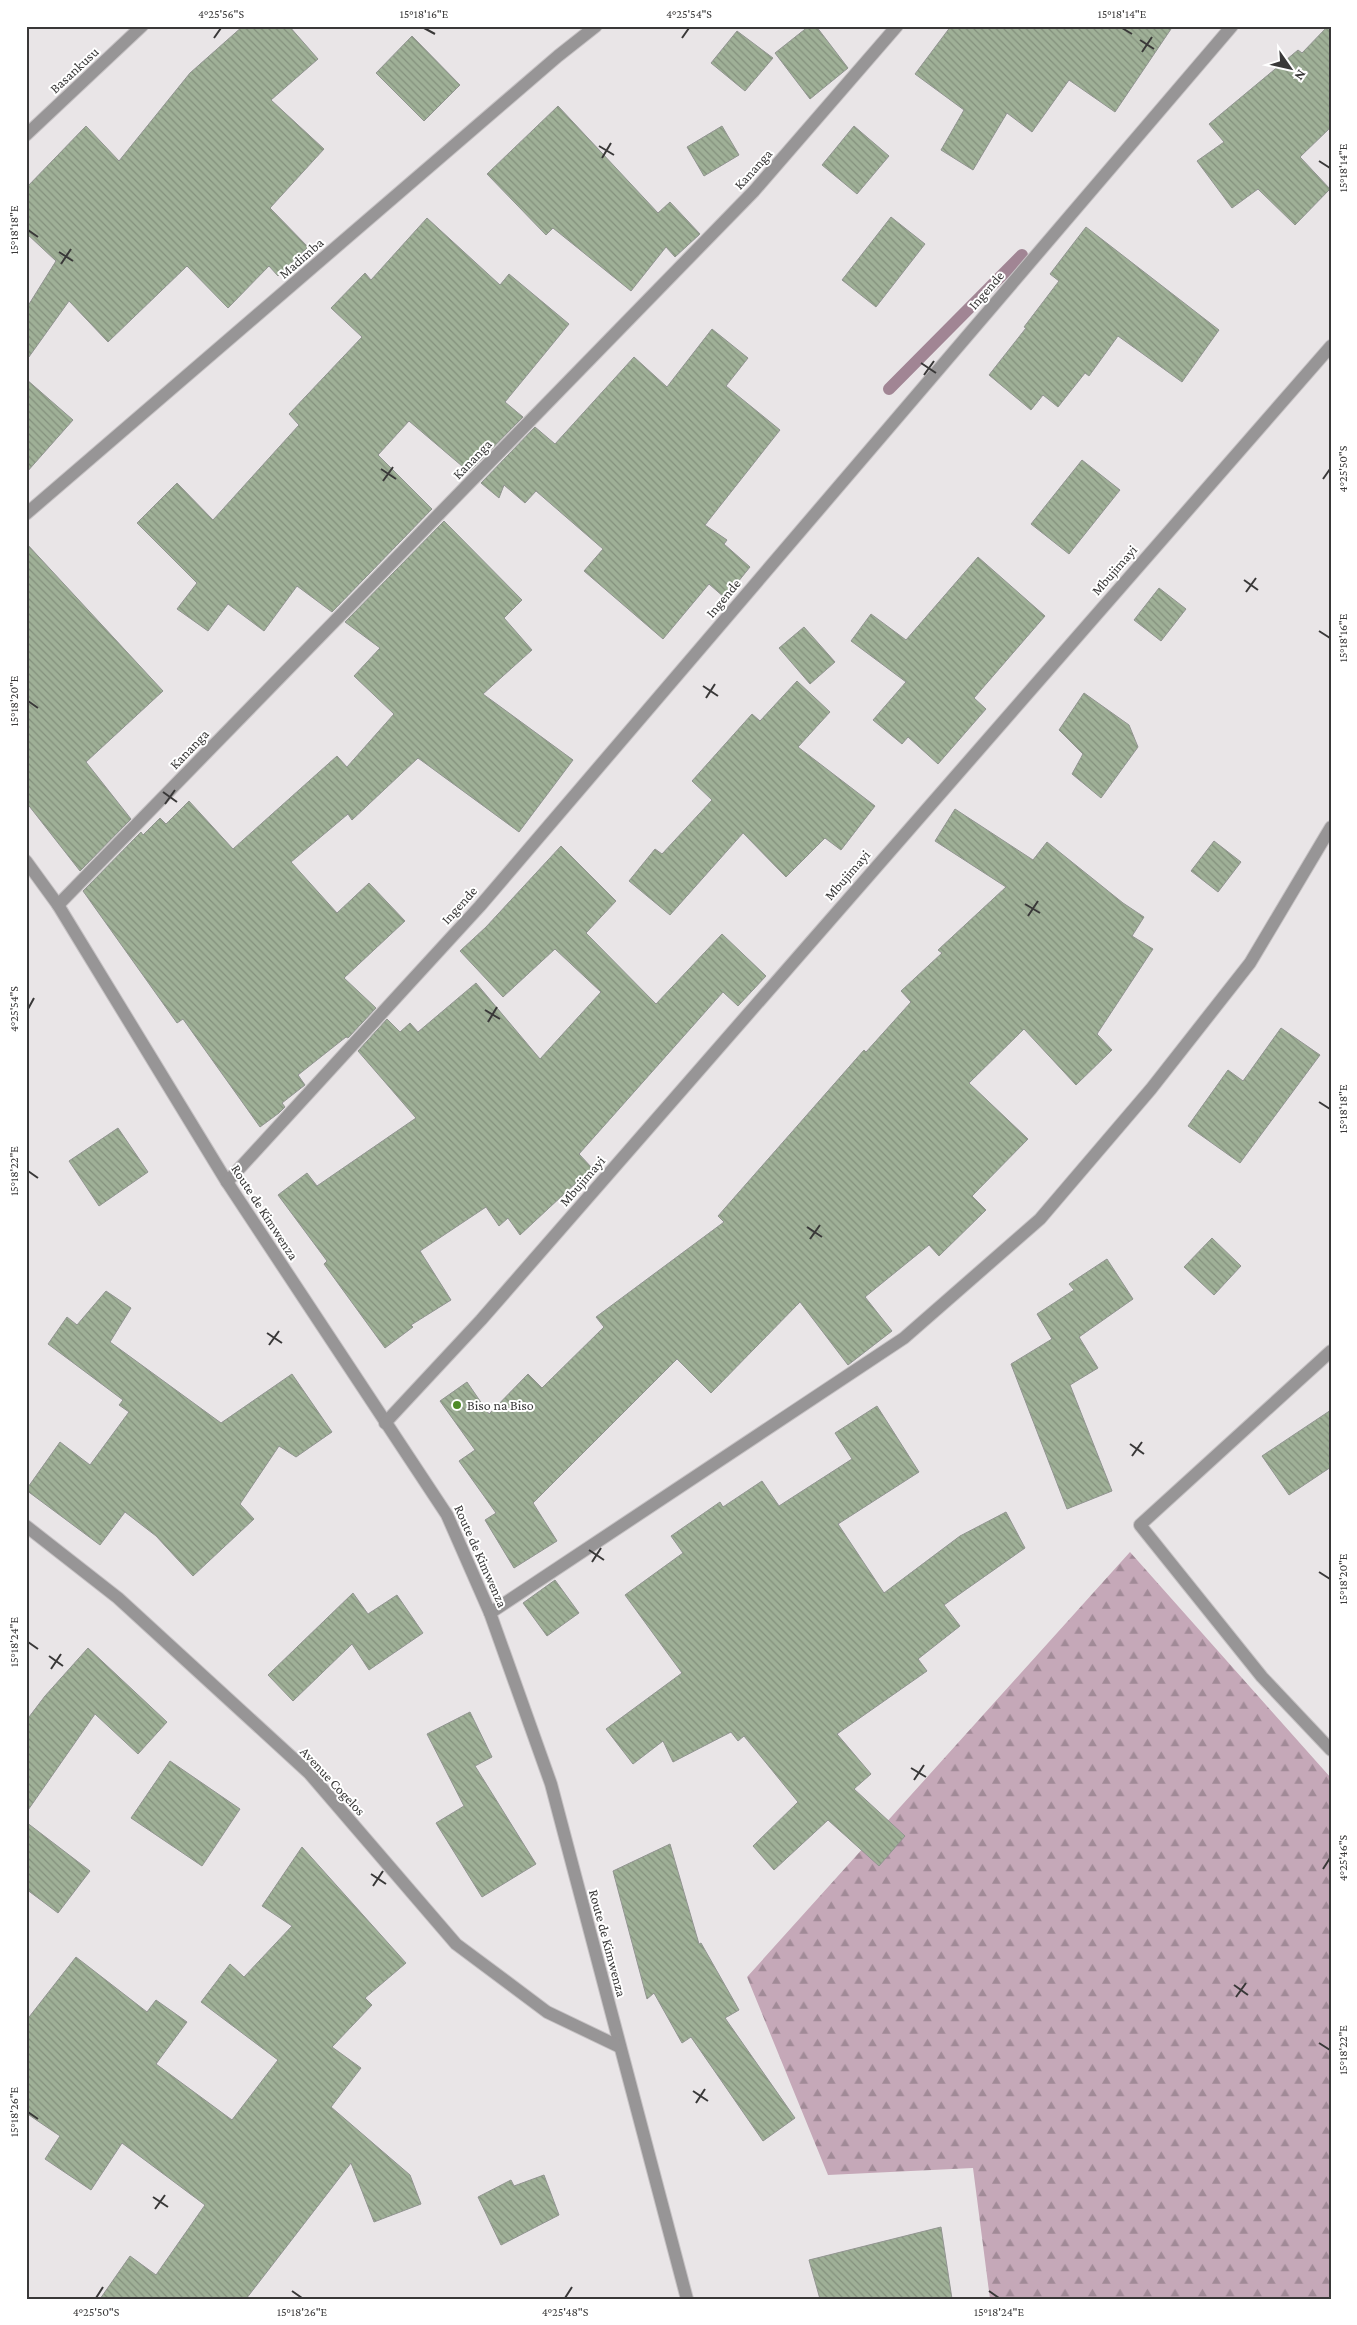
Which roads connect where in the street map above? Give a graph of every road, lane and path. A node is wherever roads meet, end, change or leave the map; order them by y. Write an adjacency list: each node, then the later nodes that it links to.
1 (142, 26): 5 (street, Basankusu)
2 (596, 26): 7 (street, Madimba)
3 (897, 26): 10 (street, Kananga)
4 (1232, 26): 11 (street, Ingende)
5 (26, 135)
6 (1331, 346): 13 (street, Mbujimayi)
7 (26, 514)
8 (1331, 827): 15 (street)
9 (26, 861): 10 (street, Route de Kimwenza)
10 (58, 905): 11 (street, Route de Kimwenza)
11 (227, 1182): 13 (street, Route de Kimwenza)
12 (1331, 1351): 16 (street)
13 (385, 1423): 15 (street, Route de Kimwenza)
14 (26, 1526): 17 (street, Avenue Cogelos)
15 (490, 1613): 17 (street, Route de Kimwenza)
16 (1331, 1750)
17 (620, 2047): 18 (street, Route de Kimwenza)
18 (687, 2299)

